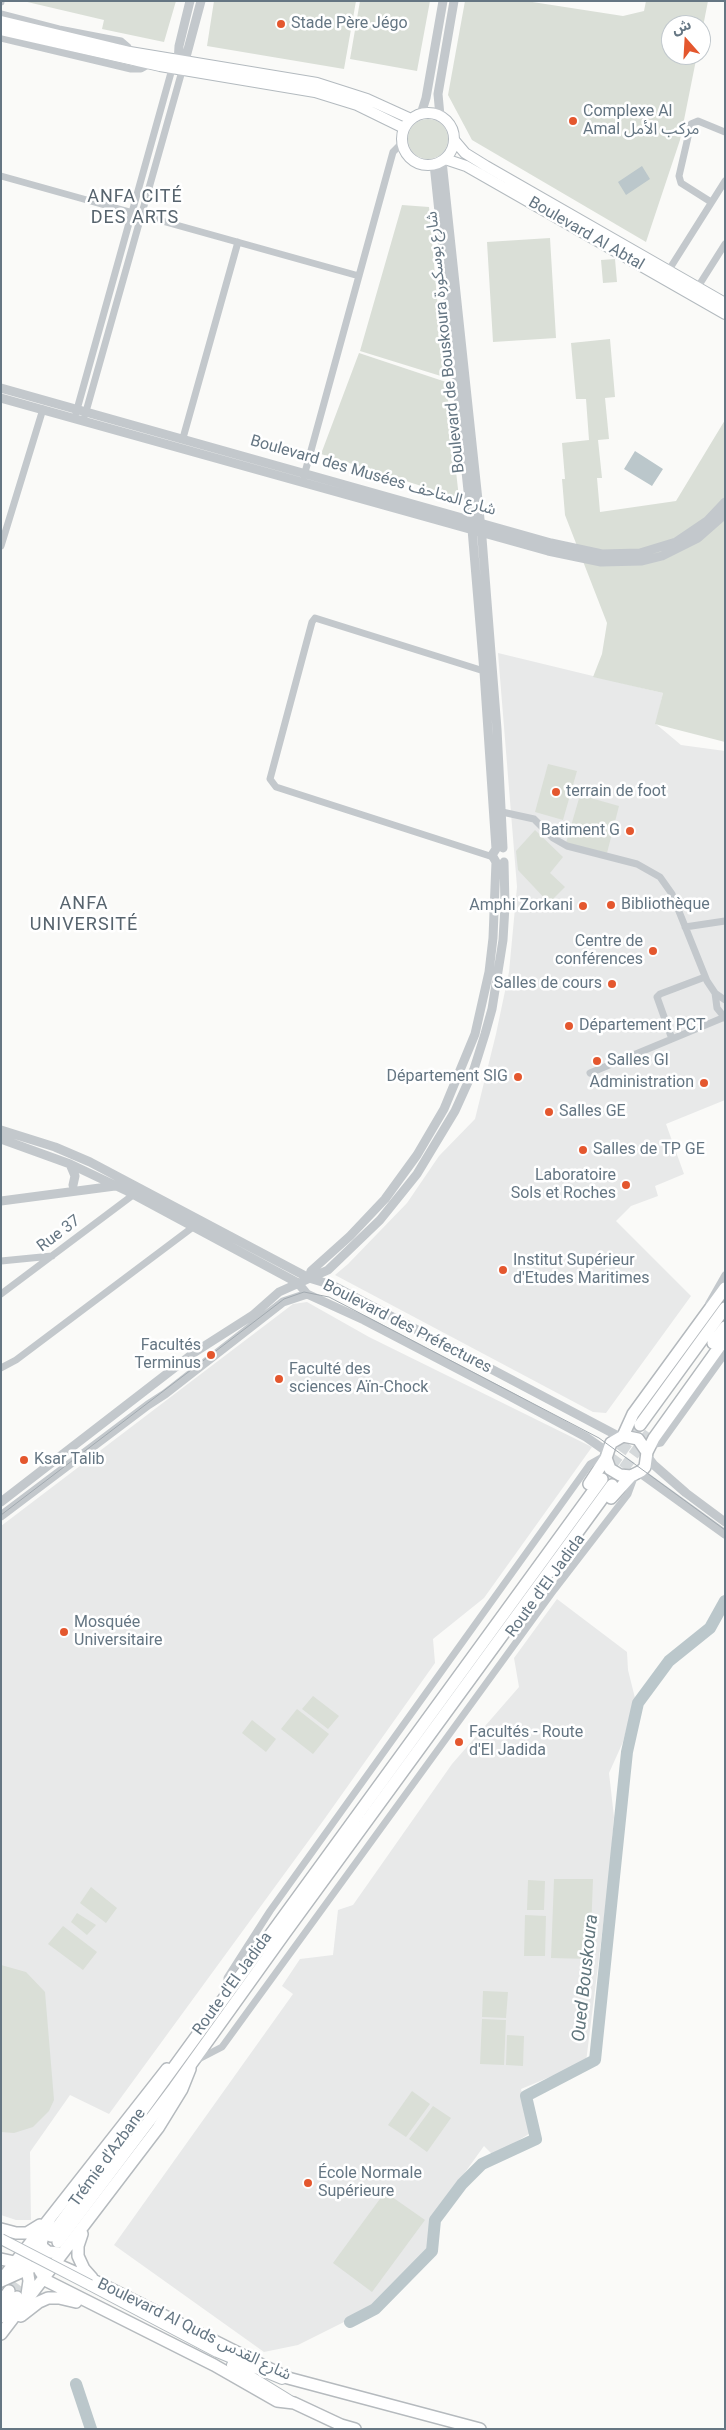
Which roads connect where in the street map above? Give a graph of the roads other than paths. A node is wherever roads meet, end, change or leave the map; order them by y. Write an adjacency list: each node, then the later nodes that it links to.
1 (190, 1): 11 (street)
2 (200, 1): 11 (street)
3 (444, 1): 13 (street)
4 (454, 1): 12 (street)
5 (1, 14): 9 (street)
6 (1, 21): 9 (main road)
7 (1, 30): 10 (main road)
8 (1, 38): 10 (street)
9 (130, 52): 11 (main road)
10 (150, 64): 11 (main road)
11 (179, 65): 13 (main road); 14 (main road); 22 (street); 23 (street)
12 (440, 116): 13 (main road); 16 (main road)
13 (416, 117): 14 (main road)
14 (404, 128): 17 (main road)
15 (725, 132): 21 (street)
16 (454, 140): 18 (main road); 29 (main road, Boulevard Al Abtal)
17 (402, 143): 18 (main road); 27 (street)
18 (440, 161): 30 (main road, Boulevard Al Abtal); 39 (street, Boulevard de Bouskoura شارع بوسكورة)
19 (1, 176): 22 (street)
20 (725, 181): 21 (street)
21 (711, 202): 26 (street)
22 (132, 212): 23 (street); 34 (street)
23 (142, 215): 24 (street); 34 (street)
24 (238, 242): 27 (street); 35 (street)
25 (725, 244): 28 (street)
26 (672, 265)
27 (359, 276): 36 (street)
28 (701, 282)
29 (725, 303)
30 (725, 314)
31 (1, 388): 34 (street, Boulevard des Musées شارع المتاحف)
32 (1, 398): 33 (street, Boulevard des Musées شارع المتاحف)
33 (43, 409): 34 (street, Boulevard des Musées شارع المتاحف); 40 (street)
34 (80, 414): 35 (street, Boulevard des Musées شارع المتاحف); 36 (street, Boulevard des Musées شارع المتاحف)
35 (183, 438): 36 (street, Boulevard des Musées شارع المتاحف)
36 (303, 477): 39 (street, Boulevard des Musées شارع المتاحف)
37 (725, 502): 39 (street, Boulevard des Musées شارع المتاحف)
38 (725, 514): 39 (street, Boulevard des Musées شارع المتاحف)
39 (476, 526): 41 (street, Boulevard de Bouskoura شارع بوسكورة)
40 (1, 546)
41 (488, 673): 42 (street, Boulevard de Bouskoura شارع بوسكورة); 43 (street, Boulevard de Bouskoura شارع بوسكورة); 43 (street)
42 (502, 812): 43 (street, Boulevard de Bouskoura شارع بوسكورة); 45 (street)
43 (498, 856): 67 (street, Boulevard de Bouskoura شارع بوسكورة); 69 (street, Boulevard de Bouskoura شارع بوسكورة)
44 (725, 922): 45 (street)
45 (685, 927): 46 (street)
46 (705, 977): 47 (street); 50 (street)
47 (715, 993): 48 (street); 49 (street)
48 (725, 1000)
49 (725, 1018): 50 (street)
50 (672, 1039): 51 (street)
51 (590, 1073)
52 (1, 1130): 55 (street, Boulevard des Préfectures)
53 (1, 1139): 54 (street, Boulevard des Préfectures)
54 (70, 1164): 57 (street, Boulevard des Préfectures); 58 (street)
55 (112, 1174): 56 (street, Boulevard des Préfectures); 57 (street)
56 (124, 1180): 59 (street); 69 (street, Boulevard des Préfectures)
57 (104, 1181): 58 (street, Boulevard des Préfectures); 59 (street, Boulevard des Préfectures)
58 (73, 1185): 61 (street, Boulevard des Préfectures)
59 (116, 1186): 60 (street, Boulevard des Préfectures); 62 (street)
60 (133, 1195): 63 (street, Boulevard des Préfectures); 64 (street, Rue 37)
61 (1, 1196)
62 (1, 1201)
63 (193, 1226): 66 (street, Boulevard des Préfectures); 82 (street)
64 (52, 1256): 65 (street); 74 (street, Rue 37)
65 (1, 1261)
66 (275, 1270): 70 (street, Boulevard des Préfectures); 73 (street)
67 (328, 1270): 69 (street); 71 (street)
68 (725, 1275): 78 (street)
69 (309, 1278): 70 (street, Boulevard de Bouskoura شارع بوسكورة); 71 (street, Boulevard des Préfectures)
70 (298, 1283): 73 (street, Boulevard de Bouskoura شارع بوسكورة); 75 (street, Boulevard des Préfectures)
71 (332, 1285): 86 (street, Boulevard des Préfectures)
72 (725, 1288): 78 (main road)
73 (280, 1292): 92 (street, Boulevard de Bouskoura شارع بوسكورة)
74 (1, 1294)
75 (307, 1294): 88 (street, Boulevard des Préfectures); 93 (street)
76 (725, 1298): 83 (main road)
77 (725, 1308): 84 (main road)
78 (699, 1324): 83 (main road)
79 (725, 1327): 85 (main road)
80 (725, 1338): 87 (main road, Route d'El Jadida)
81 (725, 1354): 87 (street)
82 (1, 1368)
83 (637, 1407): 86 (main road)
84 (640, 1425)
85 (650, 1432)
86 (621, 1436): 87 (main road); 88 (main road)
87 (648, 1451): 89 (main road, Route d'El Jadida); 94 (street)
88 (606, 1455): 89 (main road); 96 (main road, Route d'El Jadida); 98 (street)
89 (635, 1474): 95 (street); 97 (main road, Route d'El Jadida); 100 (street)
90 (602, 1479): 96 (main road, Route d'El Jadida)
91 (612, 1485): 97 (main road, Route d'El Jadida)
92 (1, 1502)
93 (1, 1516)
94 (725, 1522)
95 (725, 1534)
96 (456, 1679): 98 (main road, Route d'El Jadida)
97 (458, 1695): 100 (main road, Route d'El Jadida)
98 (227, 1992): 99 (main road, Route d'El Jadida)
99 (189, 2046): 101 (main road, Route d'El Jadida); 107 (main road, Trémie d'Azbane)
100 (193, 2062): 102 (main road, Route d'El Jadida); 107 (main road, Trémie d'Azbane)
101 (50, 2218): 103 (main road); 107 (main road); 109 (main road, Route d'El Jadida)
102 (84, 2228): 107 (main road, Route d'El Jadida); 113 (main road)
103 (1, 2229)
104 (1, 2234): 109 (main road)
105 (1, 2239): 113 (main road, bridge)
106 (1, 2246): 113 (main road)
107 (55, 2248): 109 (main road); 109 (main road); 111 (main road, Route d'El Jadida); 113 (main road, Boulevard Al Quds شارع القدس)
108 (1, 2260): 110 (main road)
109 (31, 2261): 110 (main road, Route d'El Jadida); 111 (main road); 112 (main road); 114 (main road)
110 (14, 2264): 112 (main road, Route d'El Jadida)
111 (45, 2279): 115 (main road, Route d'El Jadida); 117 (main road, Boulevard Al Quds شارع القدس)
112 (1, 2281): 114 (main road)
113 (91, 2286): 120 (main road); 121 (main road, Boulevard Al Quds شارع القدس)
114 (29, 2288): 115 (main road)
115 (17, 2297): 116 (main road); 118 (main road); 119 (main road)
116 (1, 2302)
117 (101, 2308): 119 (main road); 122 (main road, Boulevard Al Quds شارع القدس)
118 (1, 2318)
119 (3, 2332)
120 (216, 2354): 121 (main road); 122 (main road)
121 (339, 2392): 124 (main road, Boulevard Al Quds شارع القدس)
122 (294, 2403): 123 (main road, Boulevard Al Quds شارع القدس)
123 (355, 2429)
124 (480, 2429)

